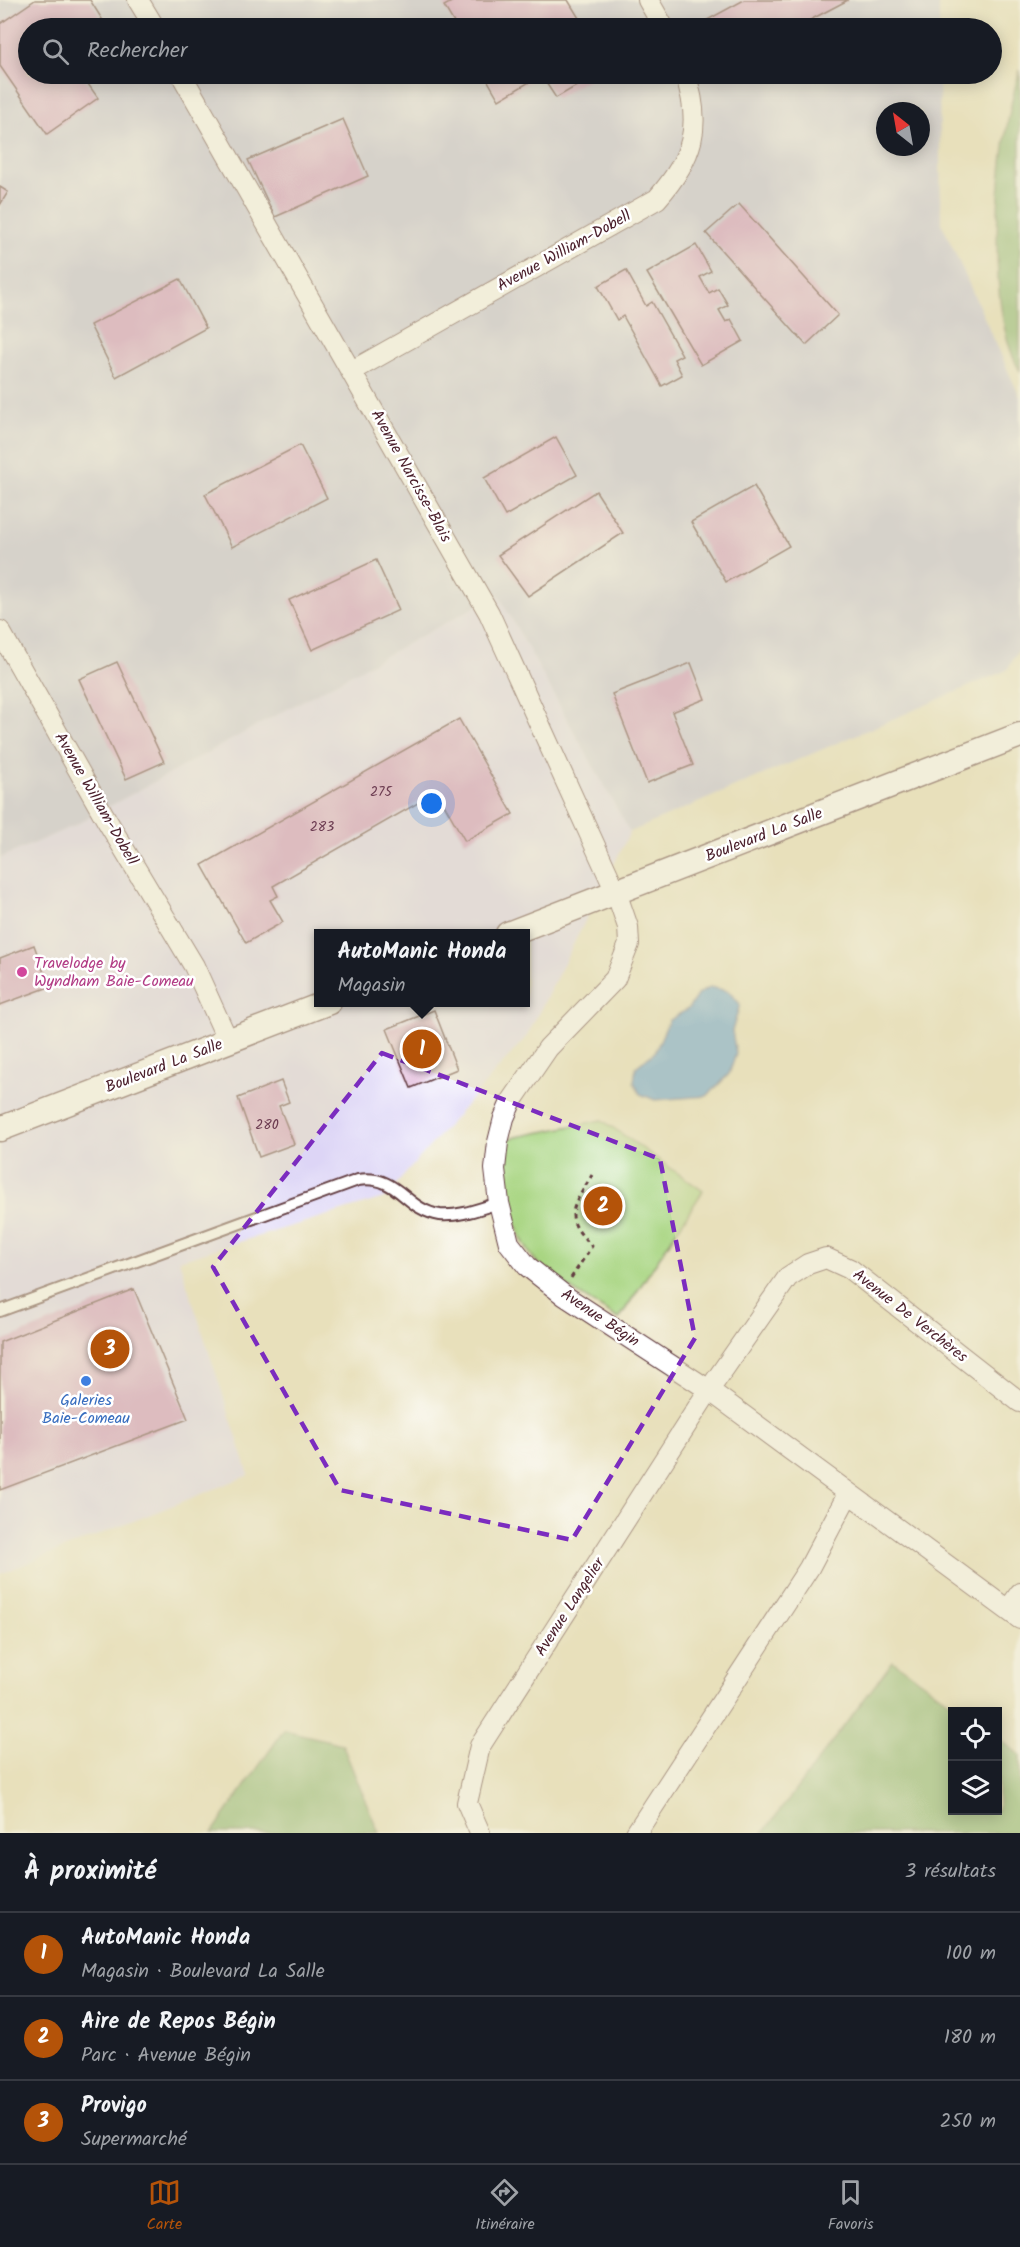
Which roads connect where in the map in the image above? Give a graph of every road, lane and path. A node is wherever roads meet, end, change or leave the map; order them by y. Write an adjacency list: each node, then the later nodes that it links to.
1 (138, 0): 3 (street)
2 (648, 0): 4 (street)
3 (149, 18)
4 (658, 18)
5 (187, 84): 7 (street, Avenue Narcisse-Blais)
6 (688, 84): 7 (street, Avenue William-Dobell)
7 (352, 371): 10 (street, Avenue Narcisse-Blais)
8 (0, 631): 13 (street, Avenue William-Dobell)
9 (1020, 735): 10 (street, Boulevard La Salle)
10 (616, 892): 11 (street, Boulevard La Salle); 16 (street, Avenue Bégin)
11 (519, 929)
12 (316, 1007): 13 (street, Boulevard La Salle)
13 (228, 1041): 14 (street, Boulevard La Salle)
14 (0, 1129)
15 (592, 1175): 17 (path)
16 (499, 1203): 17 (street, Avenue Bégin); 18 (lane)
17 (561, 1292): 19 (street, Avenue Bégin)
18 (0, 1311)
19 (709, 1390): 20 (street, Avenue De Verchères); 21 (street, Avenue Bégin); 24 (street, Avenue Langelier)
20 (1020, 1402)
21 (848, 1494): 23 (street, Avenue Bégin); 25 (street)
22 (1020, 1593): 23 (street)
23 (1014, 1614)
24 (480, 1833)
25 (636, 1833)

